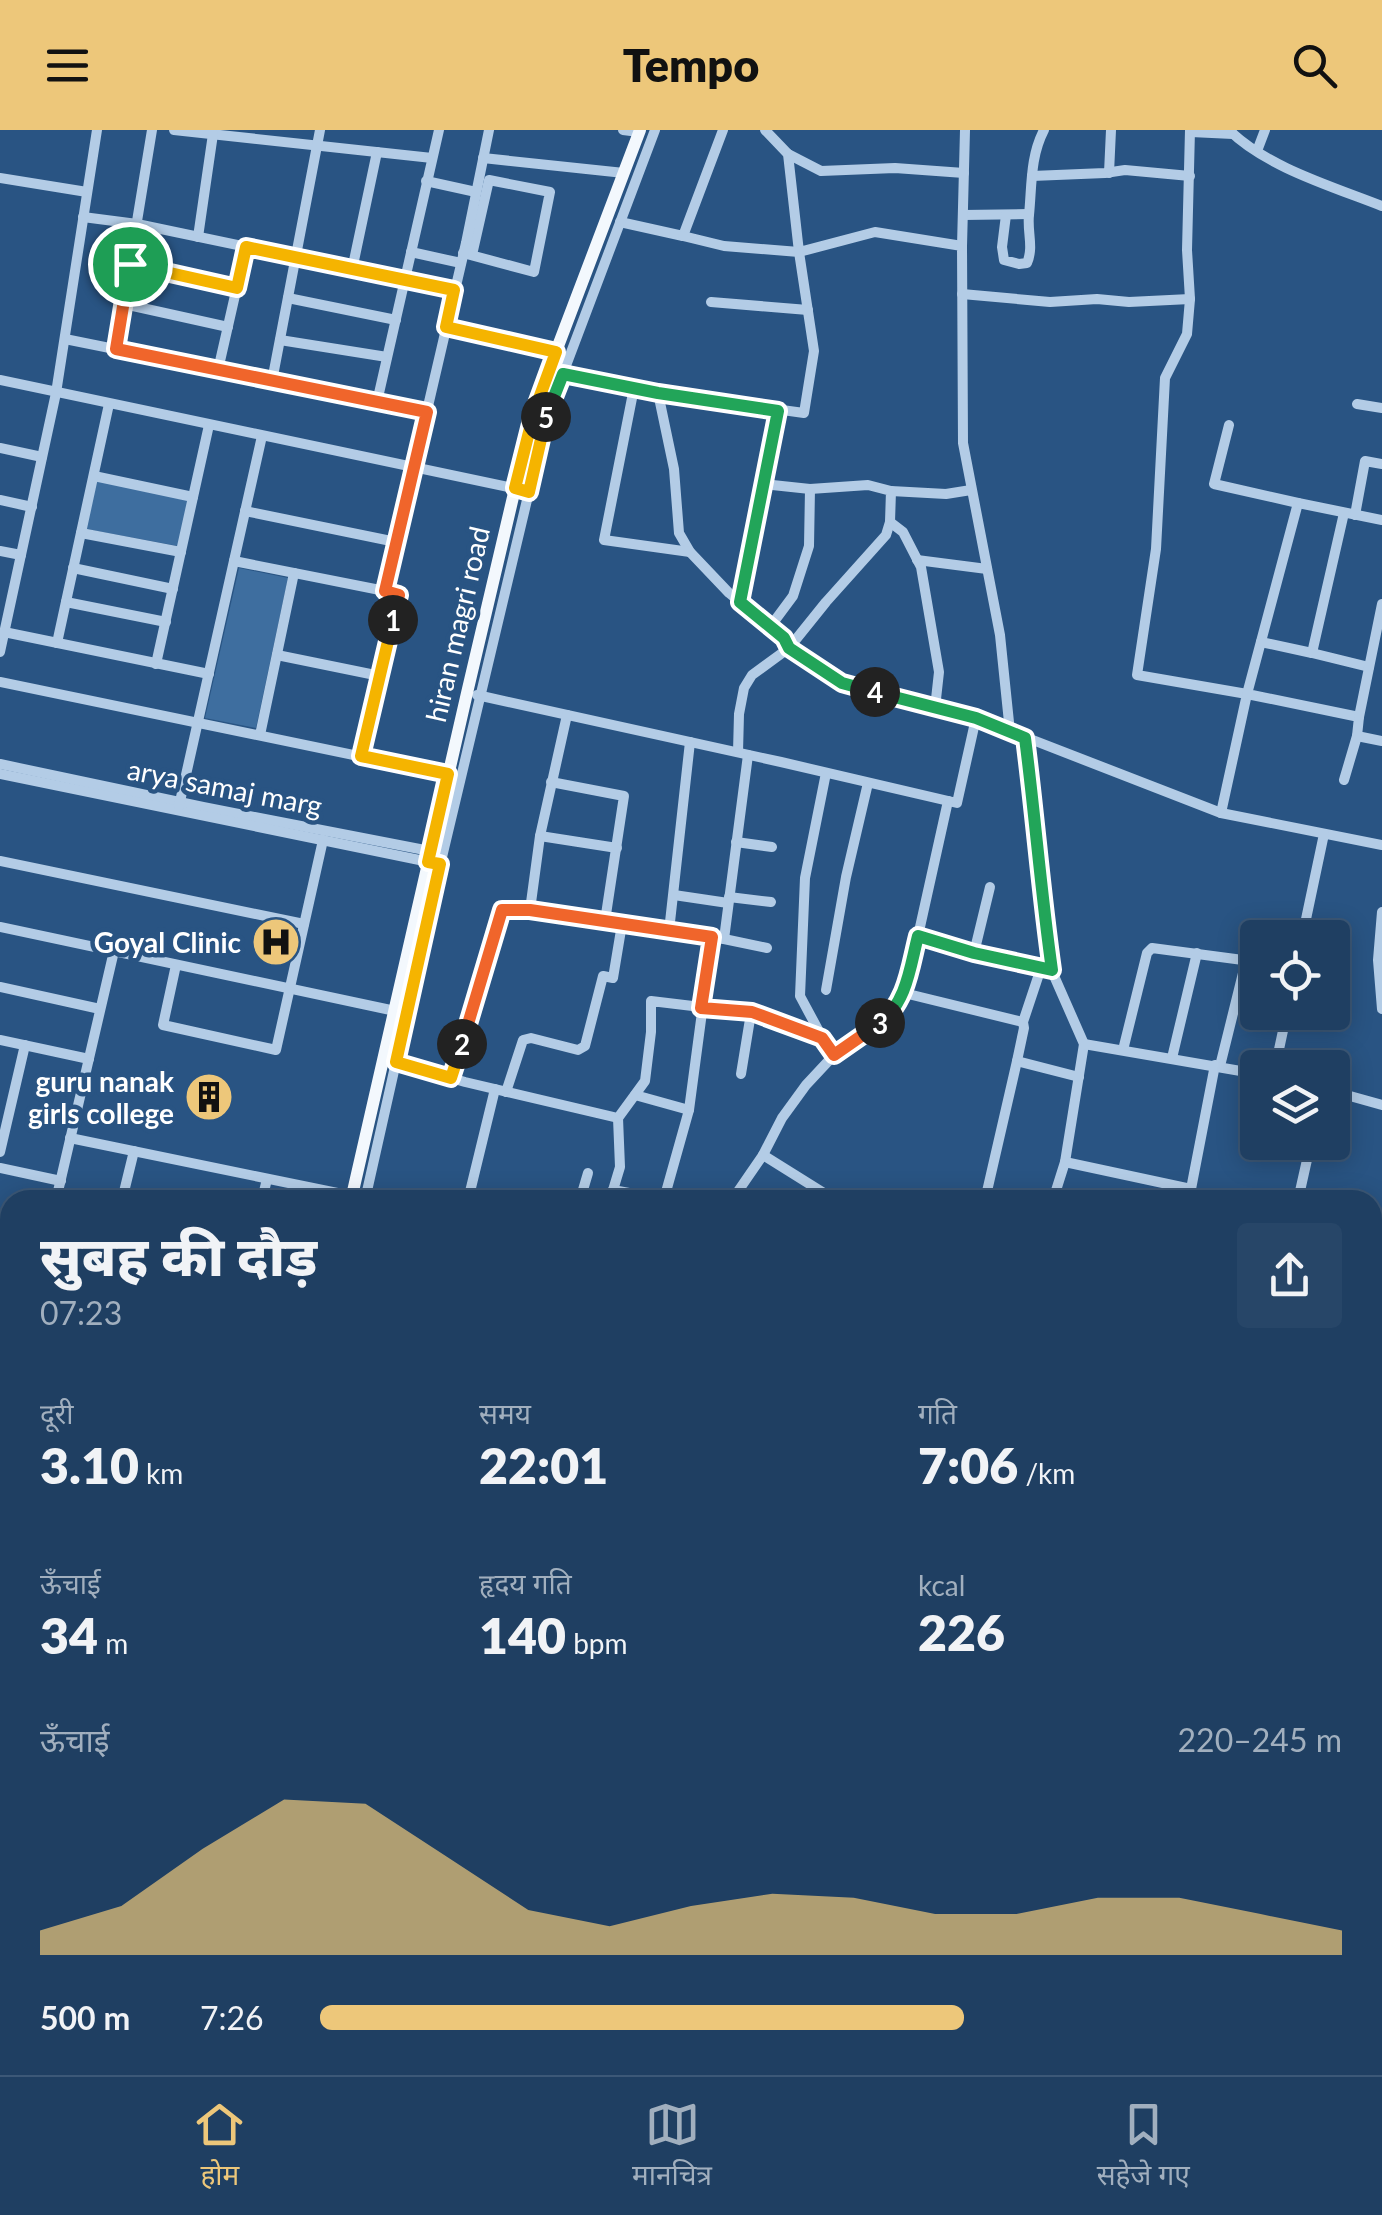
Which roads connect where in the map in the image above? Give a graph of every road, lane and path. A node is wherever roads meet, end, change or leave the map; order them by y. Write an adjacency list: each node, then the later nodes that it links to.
1 (97, 130): 33 (street)
2 (152, 130): 41 (street)
3 (174, 130): 18 (street)
4 (320, 130): 20 (street)
5 (438, 130): 24 (street)
6 (489, 130): 25 (street)
7 (623, 130): 15 (street)
8 (655, 130): 40 (street)
9 (723, 130): 42 (street)
10 (764, 130): 23 (street)
11 (965, 130): 26 (street)
12 (1044, 130): 29 (street)
13 (1111, 130): 28 (street)
14 (1265, 130): 22 (street)
15 (640, 131): 27 (main road, hiran magri road)
16 (1191, 131): 17 (street); 30 (street)
17 (1231, 132): 22 (street)
18 (213, 134): 19 (street); 43 (street)
19 (264, 135): 20 (street)
20 (316, 146): 21 (street); 49 (street)
21 (377, 152): 24 (street); 51 (street)
22 (1257, 152): 35 (street)
23 (788, 154): 26 (street); 47 (street)
24 (432, 158): 32 (street)
25 (483, 158): 27 (street); 34 (street)
26 (964, 172): 38 (street)
27 (624, 173): 67 (main road, hiran magri road)
28 (1109, 173): 29 (street); 30 (street)
29 (1032, 176): 37 (street)
30 (1190, 176): 57 (street)
31 (0, 178): 33 (street)
32 (426, 181): 34 (street); 46 (street)
33 (87, 192): 39 (street)
34 (476, 192): 48 (street)
35 (1382, 206)
36 (1006, 214): 37 (street); 37 (street); 38 (street)
37 (1029, 214)
38 (963, 215): 44 (street)
39 (83, 217): 41 (street); 64 (street)
40 (620, 222): 42 (street); 70 (street)
41 (137, 224): 43 (street); 50 (street)
42 (682, 236): 47 (street)
43 (198, 237): 45 (street)
44 (962, 246): 47 (street); 55 (street)
45 (246, 247): 49 (street); 53 (street)
46 (411, 252): 48 (street); 52 (street)
47 (799, 252): 60 (street)
48 (465, 257): 48 (street); 54 (street)
49 (296, 258): 51 (street); 56 (street)
50 (130, 264): 53 (street); 59 (street)
51 (352, 270): 52 (street)
52 (404, 282): 54 (street); 61 (street)
53 (237, 288): 62 (street)
54 (454, 290): 63 (street)
55 (962, 294): 57 (street); 93 (street)
56 (288, 298): 61 (street); 65 (street)
57 (1190, 299): 137 (street)
58 (711, 302): 60 (street)
59 (124, 304): 62 (street); 66 (street)
60 (808, 310): 80 (street)
61 (396, 320): 68 (street)
62 (228, 327): 69 (street)
63 (446, 327): 67 (street); 81 (street)
64 (64, 339): 66 (street); 74 (street)
65 (280, 340): 68 (street); 72 (street)
66 (116, 349): 69 (street)
67 (556, 352): 91 (main road, hiran magri road)
68 (387, 358): 76 (street)
69 (218, 370): 72 (street)
70 (563, 374): 73 (street); 91 (street)
71 (0, 380): 74 (street)
72 (272, 381): 76 (street)
73 (634, 388): 75 (street); 107 (street)
74 (56, 393): 77 (street); 86 (street)
75 (658, 393): 80 (street); 107 (street)
76 (377, 402): 81 (street)
77 (110, 404): 83 (street); 89 (street)
78 (1357, 404): 79 (street)
79 (1382, 408)
80 (778, 411): 90 (street)
81 (427, 412): 88 (street)
82 (1229, 424): 97 (street)
83 (210, 425): 84 (street); 95 (street)
84 (262, 436): 88 (street); 99 (street)
85 (0, 448): 86 (street)
86 (42, 458): 98 (street)
87 (1382, 464): 100 (street)
88 (414, 468): 91 (street); 104 (street)
89 (94, 476): 95 (street); 103 (street)
90 (763, 484): 92 (street); 117 (street)
91 (522, 490): 136 (main road, hiran magri road)
92 (810, 490): 94 (street); 120 (street)
93 (971, 490): 94 (street); 112 (street)
94 (891, 491): 102 (street)
95 (194, 497): 106 (street)
96 (0, 500): 98 (street)
97 (1298, 503): 100 (street); 123 (street)
98 (32, 507): 108 (street)
99 (245, 511): 104 (street); 110 (street)
100 (1350, 514): 101 (street); 127 (street)
101 (1382, 520)
102 (890, 522): 109 (street); 125 (street)
103 (81, 533): 106 (street); 111 (street)
104 (396, 542): 115 (street)
105 (0, 551): 108 (street)
106 (181, 552): 114 (street)
107 (690, 552): 117 (street)
108 (21, 555): 122 (street)
109 (917, 560): 112 (street); 138 (street)
110 (234, 561): 113 (street); 131 (street)
111 (73, 568): 114 (street); 116 (street)
112 (987, 569): 143 (street)
113 (294, 573): 115 (street); 128 (street)
114 (173, 590): 119 (street)
115 (385, 591): 132 (street)
116 (66, 602): 119 (street); 124 (street)
117 (740, 602): 120 (street)
118 (1382, 604): 121 (street)
119 (166, 622): 129 (street)
120 (770, 626): 125 (street)
121 (1380, 630): 130 (street)
122 (4, 632): 124 (street); 126 (street)
123 (1261, 642): 127 (street); 137 (street)
124 (56, 643): 129 (street)
125 (789, 648): 138 (street); 149 (street)
126 (0, 652)
127 (1312, 653): 130 (street)
128 (276, 655): 132 (street); 144 (street)
129 (156, 664): 131 (street)
130 (1370, 666): 134 (street)
131 (208, 674): 142 (street)
132 (380, 676): 150 (street)
133 (0, 682): 142 (street)
134 (1366, 682): 135 (street); 140 (street)
135 (1382, 686)
136 (473, 694): 139 (street); 154 (main road, hiran magri road)
137 (1247, 694): 140 (street); 160 (street)
138 (935, 708): 141 (street)
139 (567, 715): 148 (street); 156 (street)
140 (1359, 717): 145 (street)
141 (976, 718): 143 (street); 158 (street)
142 (198, 722): 144 (street); 159 (street)
143 (1010, 732): 146 (street)
144 (260, 735): 150 (street)
145 (1357, 736): 147 (street); 155 (street)
146 (1025, 738): 160 (street); 191 (street)
147 (1382, 741)
148 (690, 742): 149 (street); 171 (street)
149 (743, 753): 152 (street); 164 (street)
150 (361, 756): 154 (street)
151 (0, 764): 159 (street, arya samaj marg)
152 (826, 773): 157 (street); 203 (street)
153 (0, 774): 159 (street)
154 (454, 776): 168 (main road, hiran magri road)
155 (1344, 780)
156 (551, 782): 162 (street); 167 (street)
157 (868, 783): 158 (street); 194 (street)
158 (948, 801): 182 (street)
159 (179, 806): 163 (street); 168 (street, arya samaj marg)
160 (1221, 813): 161 (street)
161 (1324, 834): 165 (street); 176 (street)
162 (540, 836): 167 (street); 174 (street)
163 (323, 840): 168 (street); 178 (street)
164 (736, 842): 166 (street); 172 (street)
165 (1382, 845)
166 (772, 847)
167 (617, 848): 177 (street)
168 (435, 858): 200 (main road, hiran magri road)
169 (0, 860): 178 (street)
170 (990, 887): 187 (street)
171 (674, 894): 172 (street); 181 (street)
172 (729, 900): 173 (street); 183 (street)
173 (770, 902)
174 (530, 910): 177 (street); 217 (street)
175 (1382, 912): 184 (street)
176 (1306, 920)
177 (604, 921): 179 (street)
178 (304, 924): 193 (street)
179 (622, 924): 181 (street); 218 (street)
180 (0, 927): 186 (street)
181 (669, 930): 183 (street)
182 (918, 936): 187 (street); 195 (street)
183 (718, 938): 185 (street); 197 (street)
184 (1380, 944): 199 (street)
185 (767, 948)
186 (114, 951): 190 (street); 198 (street)
187 (974, 953): 191 (street)
188 (1197, 953): 189 (street); 207 (street); 209 (street)
189 (1240, 960)
190 (176, 964): 193 (street); 193 (street)
191 (1046, 969): 202 (street); 205 (street)
192 (0, 987): 198 (street)
193 (290, 988): 200 (street)
194 (826, 990)
195 (904, 994): 202 (street); 208 (street)
196 (1240, 999): 213 (street)
197 (701, 1008): 201 (street); 219 (street); 222 (street)
198 (100, 1009): 210 (street)
199 (1382, 1009)
200 (400, 1012): 212 (street); 238 (main road, hiran magri road)
201 (752, 1012): 203 (street); 215 (street)
202 (1023, 1022): 211 (street)
203 (822, 1038): 208 (street)
204 (0, 1040): 206 (street)
205 (1084, 1044): 207 (street); 216 (street)
206 (25, 1045): 210 (street); 226 (street)
207 (1123, 1050): 209 (street)
208 (834, 1055): 227 (street)
209 (1172, 1058): 213 (street)
210 (89, 1059): 224 (street)
211 (1017, 1061): 216 (street); 246 (street)
212 (396, 1062): 217 (street); 239 (street)
213 (1218, 1066): 214 (street); 249 (street)
214 (1240, 1070)
215 (741, 1074)
216 (1079, 1077): 229 (street)
217 (451, 1078): 218 (street)
218 (500, 1090): 223 (street); 240 (street)
219 (635, 1095): 222 (street); 223 (street)
220 (1350, 1096): 221 (street)
221 (1382, 1105)
222 (689, 1110): 243 (street)
223 (618, 1118): 242 (street)
224 (70, 1138): 225 (street); 233 (street)
225 (134, 1151): 232 (street); 235 (street)
226 (0, 1152)
227 (763, 1155): 244 (street); 245 (street)
228 (1307, 1160): 250 (street)
229 (1065, 1162): 247 (street); 248 (street)
230 (0, 1168): 233 (street)
231 (588, 1174): 241 (street)
232 (266, 1178): 236 (street); 237 (street)
233 (61, 1181): 234 (street)
234 (59, 1190)
235 (124, 1190)
236 (264, 1190)
237 (317, 1190)
238 (358, 1190)
239 (359, 1190)
240 (471, 1190)
241 (583, 1190)
242 (613, 1190)
243 (669, 1190)
244 (739, 1190)
245 (820, 1190)
246 (988, 1190)
247 (1056, 1190)
248 (1176, 1190)
249 (1193, 1190)
250 (1300, 1190)

